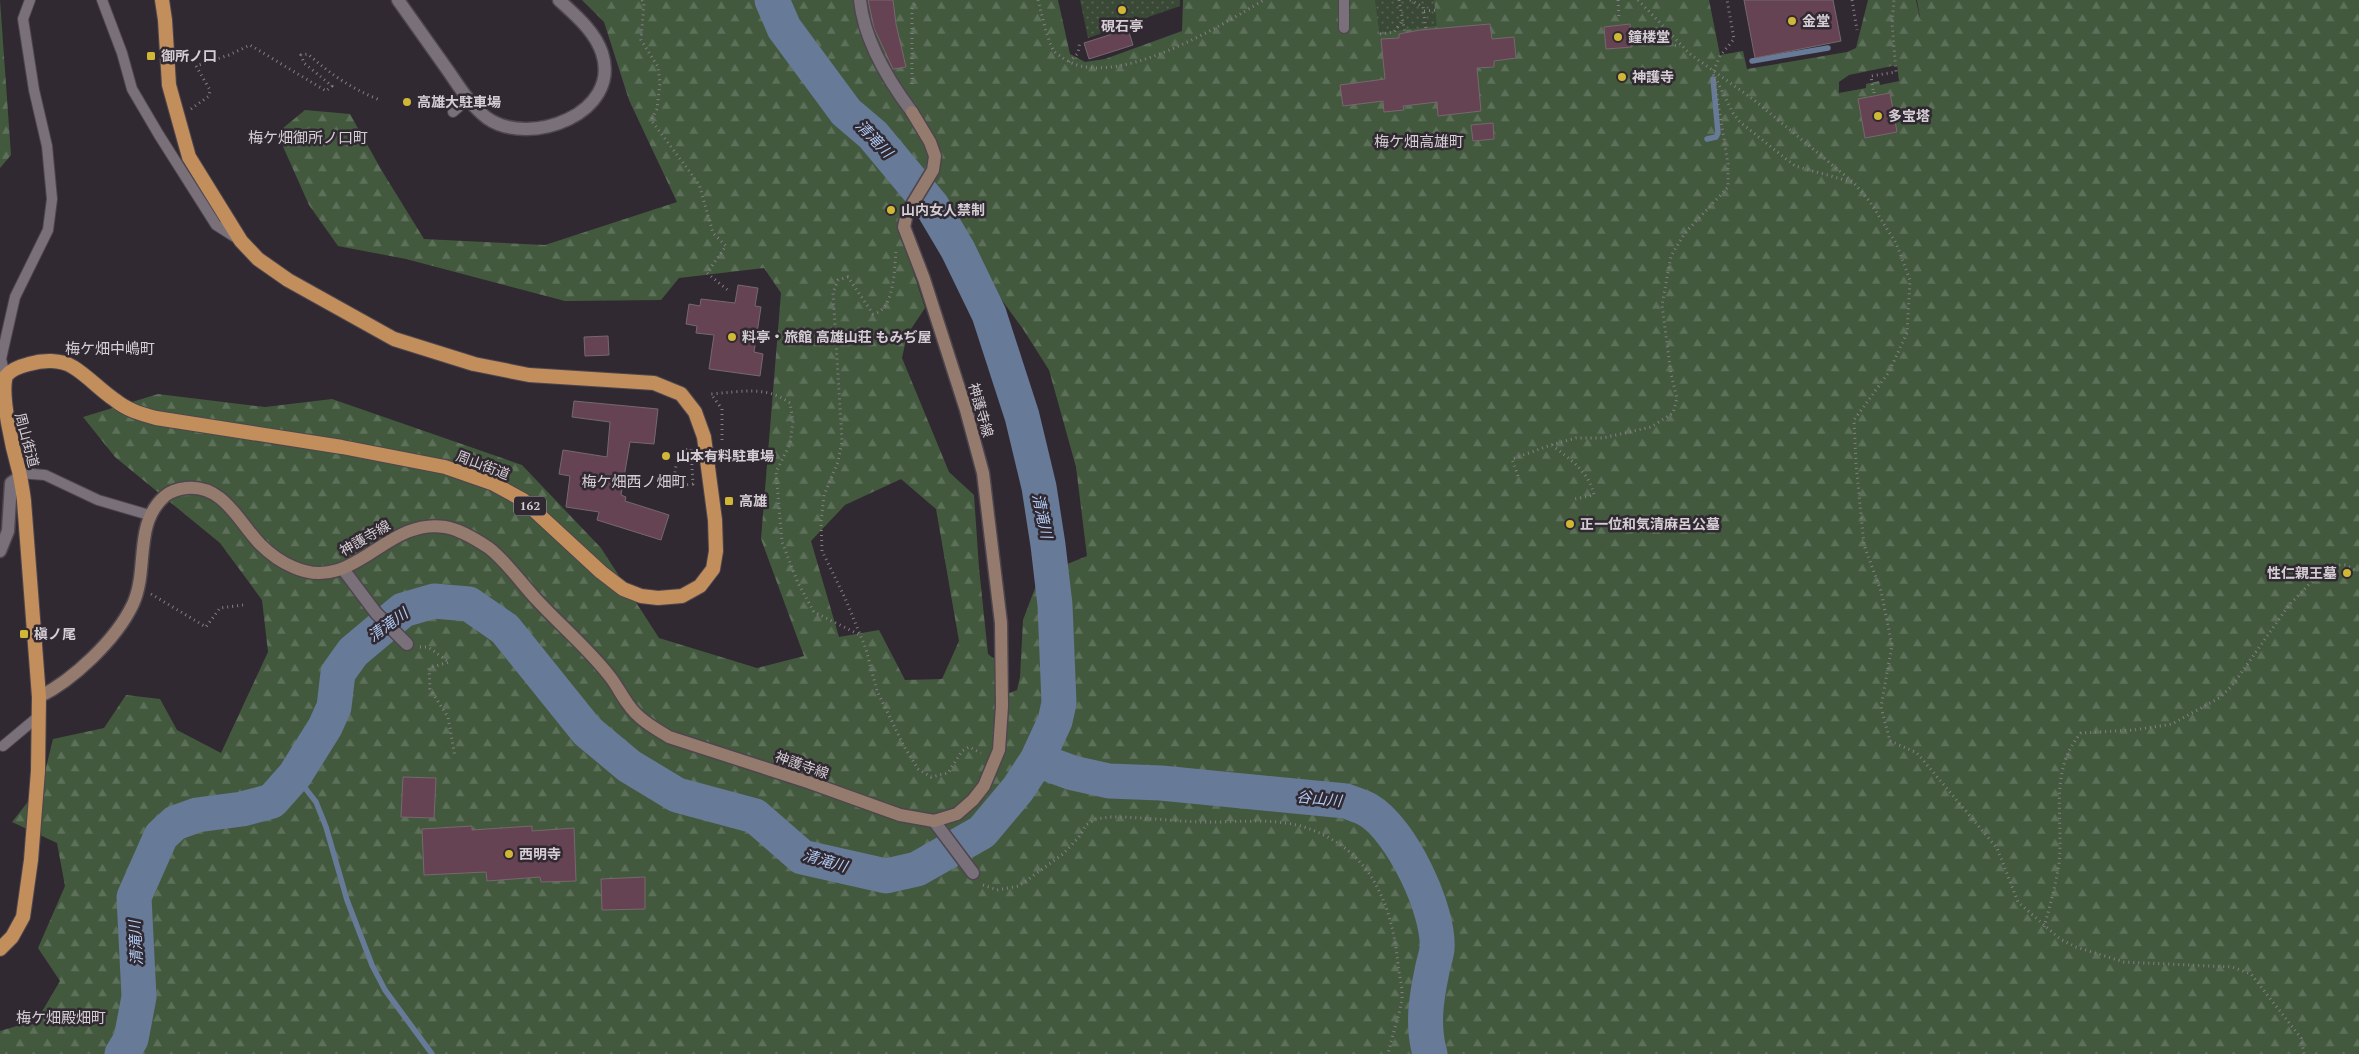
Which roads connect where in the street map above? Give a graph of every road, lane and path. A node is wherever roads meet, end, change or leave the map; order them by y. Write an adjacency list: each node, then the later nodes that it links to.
1 (30, 0): 43 (lane)
2 (102, 0): 40 (lane)
3 (162, 0): 40 (highway, 周山街道 / 162)
4 (398, 0): 34 (street)
5 (559, 0): 34 (street)
6 (642, 0): 42 (path)
7 (860, 0): 38 (street)
8 (916, 0): 38 (path)
9 (1038, 0): 31 (path)
10 (1264, 0): 31 (path)
11 (1344, 0): 23 (lane)
12 (1399, 0): 22 (path)
13 (1410, 0): 20 (path)
14 (1618, 0): 21 (path)
15 (1638, 0): 30 (path)
16 (1727, 0): 32 (path)
17 (1852, 0): 25 (path)
18 (1894, 0): 33 (path)
19 (1437, 10): 20 (path)
20 (1424, 11): 24 (path)
21 (1619, 19)
22 (1403, 20): 26 (path); 27 (path)
23 (1344, 28)
24 (1426, 30)
25 (1857, 30)
26 (1405, 33)
27 (1380, 34)
28 (1080, 41): 31 (path)
29 (1646, 42): 30 (path)
30 (1681, 46): 32 (path)
31 (1068, 61)
32 (1713, 72): 39 (path); 39 (path); 45 (path)
33 (1874, 92)
34 (468, 99): 37 (lane)
35 (380, 100): 36 (path)
36 (189, 106)
37 (453, 112)
38 (912, 112): 65 (main road, 神護寺線)
39 (1854, 183): 68 (path)
40 (241, 241): 43 (highway, 周山街道 / 162)
41 (894, 271): 59 (path)
42 (730, 292)
43 (5, 376): 47 (highway, 周山街道)
44 (722, 445): 59 (path)
45 (1551, 445): 48 (path); 50 (path)
46 (686, 450): 49 (path)
47 (20, 475): 51 (lane); 52 (street); 61 (highway, 周山街道)
48 (1518, 476)
49 (693, 484)
50 (1575, 499)
51 (149, 514): 54 (main road, 神護寺線); 57 (main road)
52 (0, 551)
53 (2347, 566): 55 (path); 56 (path); 68 (path)
54 (343, 569): 60 (street); 66 (main road, 神護寺線)
55 (2347, 570)
56 (2355, 570)
57 (137, 586): 58 (path); 61 (main road)
58 (243, 605)
59 (861, 635): 65 (path)
60 (407, 644): 64 (path)
61 (39, 697): 62 (highway, 周山街道)
62 (40, 716): 63 (lane); 69 (highway, 周山街道)
63 (3, 746)
64 (455, 757)
65 (994, 761): 66 (main road, 神護寺線)
66 (937, 824): 67 (street)
67 (973, 873): 70 (path)
68 (2044, 927): 71 (path)
69 (0, 949)
70 (1388, 1054)
71 (2304, 1054)

